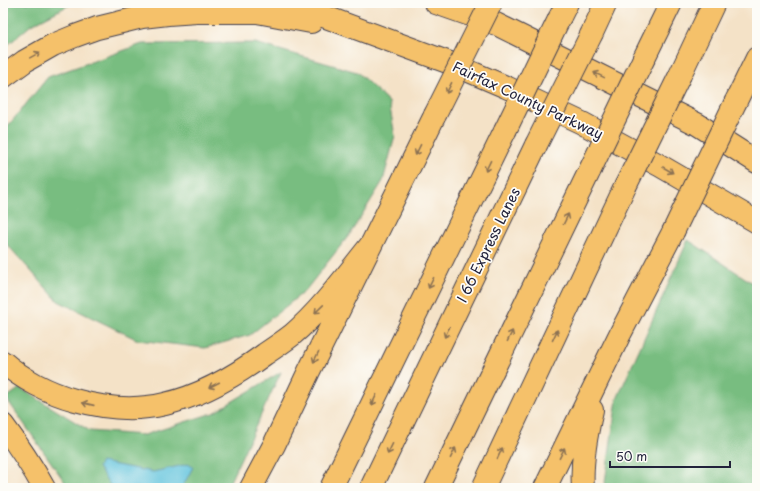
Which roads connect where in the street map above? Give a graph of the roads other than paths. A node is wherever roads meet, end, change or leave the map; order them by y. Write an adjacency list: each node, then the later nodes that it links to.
1 (288, 3): 10 (highway, Fairfax County Parkway)
2 (436, 3): 9 (highway)
3 (456, 3): 9 (highway)
4 (491, 3): 17 (highway, one-way to 17, bridge)
5 (606, 3): 24 (highway, I 66 Express Lanes, one-way to 24, bridge)
6 (671, 3): 25 (highway, one-way to 6, bridge)
7 (714, 3): 26 (highway, one-way to 7, bridge)
8 (564, 10): 23 (highway, one-way to 23, bridge)
9 (496, 24): 15 (highway, one-way to 9)
10 (418, 51): 12 (highway, one-way to 10); 16 (highway, Fairfax County Parkway, one-way to 16)
11 (757, 58): 18 (highway, bridge)
12 (3, 77)
13 (736, 141): 14 (highway)
14 (757, 150)
15 (757, 162)
16 (757, 222)
17 (370, 246): 19 (highway, one-way to 19); 22 (highway, one-way to 22)
18 (619, 336): 27 (highway, one-way to 18); 28 (highway)
19 (3, 362)
20 (3, 425): 21 (highway)
21 (44, 488)
22 (251, 488)
23 (331, 488)
24 (371, 488)
25 (436, 488)
26 (483, 488)
27 (545, 488)
28 (583, 488)

